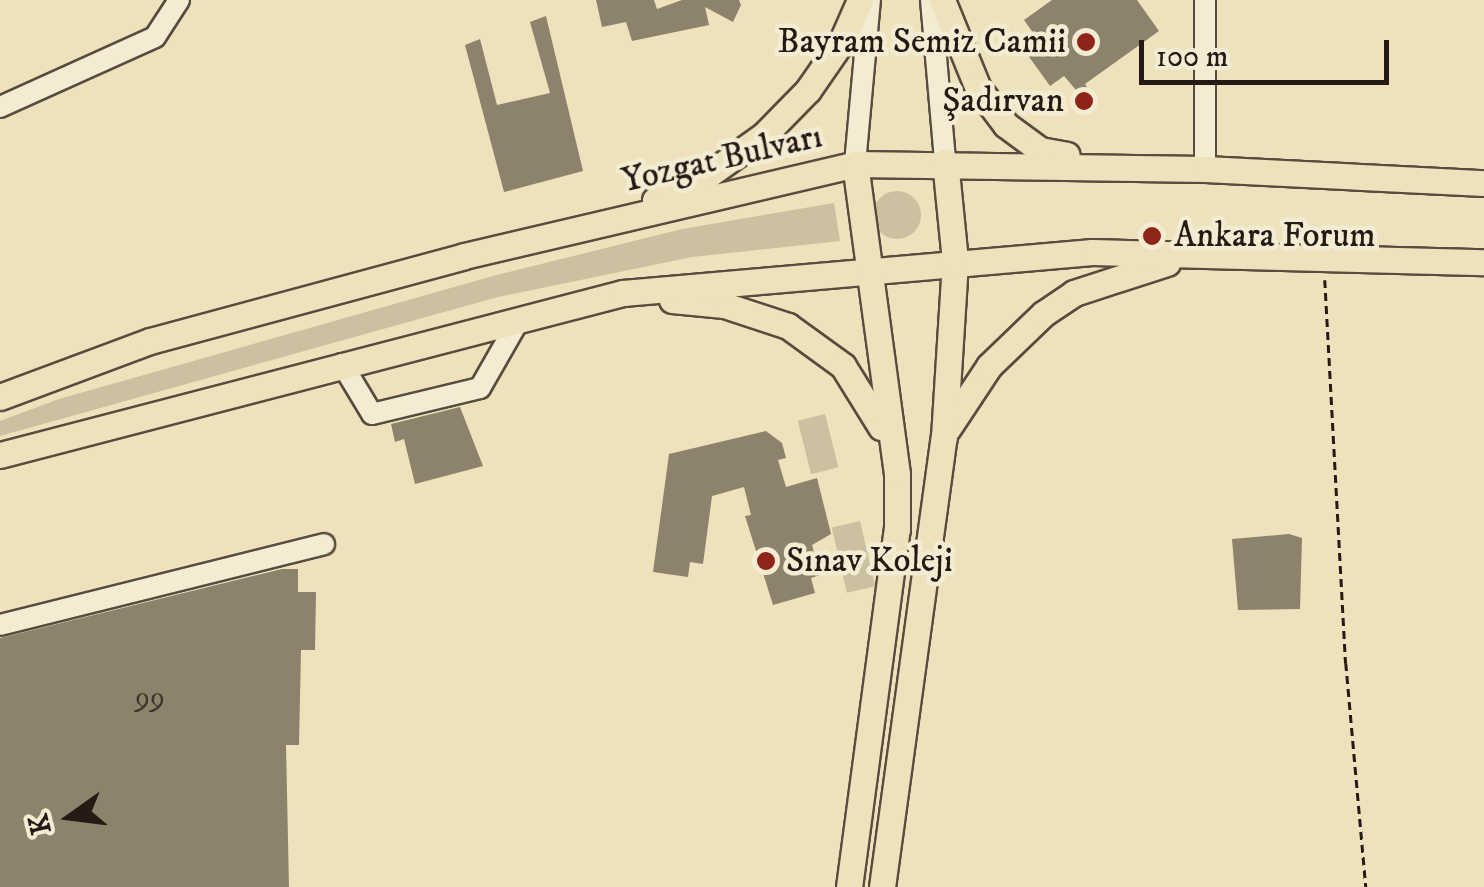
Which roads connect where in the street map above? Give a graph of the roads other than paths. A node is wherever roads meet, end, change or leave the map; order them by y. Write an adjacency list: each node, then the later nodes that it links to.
1 (179, 0): 7 (street)
2 (860, 0): 13 (main road)
3 (870, 0): 9 (street)
4 (931, 0): 8 (street)
5 (942, 0): 10 (main road)
6 (1205, 0): 11 (street)
7 (0, 107)
8 (945, 161): 9 (main road, Yozgat Bulvarı); 10 (main road, Yozgat Bulvarı); 15 (main road)
9 (855, 164): 13 (main road, Yozgat Bulvarı); 17 (main road)
10 (1121, 167): 11 (main road, Yozgat Bulvarı)
11 (1206, 169): 12 (main road, Yozgat Bulvarı)
12 (1484, 183)
13 (609, 222): 21 (main road, Yozgat Bulvarı)
14 (1203, 255): 15 (main road); 16 (main road); 22 (main road)
15 (954, 261): 17 (main road); 22 (main road)
16 (1484, 262)
17 (868, 268): 18 (main road); 24 (main road)
18 (622, 293): 19 (main road); 24 (main road)
19 (519, 320): 20 (main road); 20 (street)
20 (342, 364): 23 (main road)
21 (0, 396)
22 (944, 437): 28 (main road)
23 (0, 455)
24 (896, 474): 27 (main road)
25 (324, 544): 26 (street)
26 (0, 625)
27 (849, 887)
28 (882, 887)

